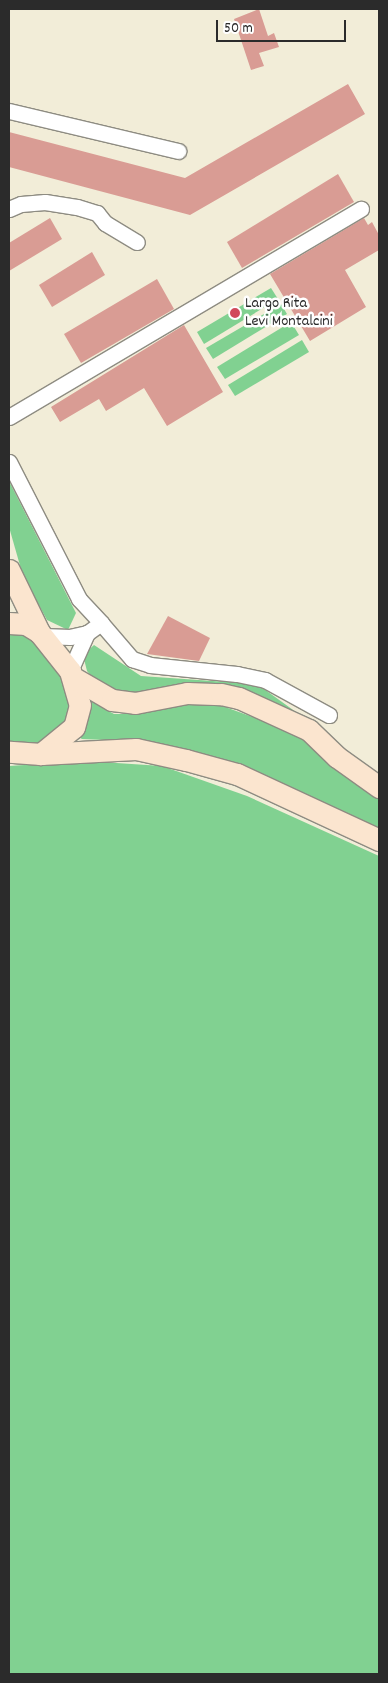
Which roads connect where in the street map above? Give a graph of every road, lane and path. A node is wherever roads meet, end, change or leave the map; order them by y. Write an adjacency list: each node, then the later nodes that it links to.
1 (9, 111): 2 (street)
2 (178, 151)
3 (9, 209): 5 (street)
4 (362, 209): 6 (street)
5 (137, 242)
6 (9, 417)
7 (9, 462): 10 (street)
8 (9, 570): 12 (main road)
9 (9, 623): 12 (main road)
10 (100, 624): 11 (street); 14 (street)
11 (87, 633): 12 (street); 13 (street)
12 (41, 634): 13 (main road)
13 (72, 674): 16 (main road); 17 (main road)
14 (328, 715)
15 (9, 752): 16 (main road)
16 (41, 754): 18 (main road)
17 (379, 787)
18 (379, 840)

